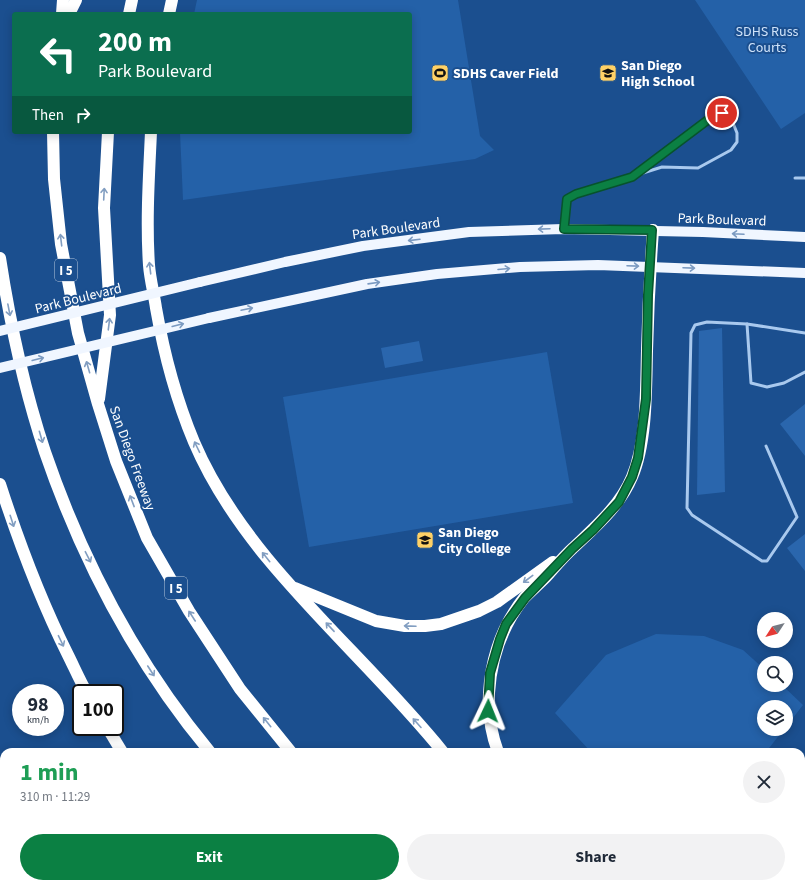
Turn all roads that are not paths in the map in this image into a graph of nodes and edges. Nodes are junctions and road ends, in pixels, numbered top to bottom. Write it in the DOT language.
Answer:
graph roads {
  1 [pos="63,0"];
  2 [pos="76,0"];
  3 [pos="132,0"];
  4 [pos="172,0"];
  5 [pos="62,12"];
  6 [pos="70,12"];
  7 [pos="129,12"];
  8 [pos="169,12"];
  9 [pos="53,134"];
  10 [pos="108,134"];
  11 [pos="151,134"];
  12 [pos="632,177"];
  13 [pos="795,178"];
  14 [pos="805,178"];
  15 [pos="564,229"];
  16 [pos="652,230"];
  17 [pos="805,237"];
  18 [pos="0,258"];
  19 [pos="650,267"];
  20 [pos="805,273"];
  21 [pos="747,324"];
  22 [pos="0,331"];
  23 [pos="805,333"];
  24 [pos="0,368"];
  25 [pos="805,372"];
  26 [pos="98,404"];
  27 [pos="766,446"];
  28 [pos="0,484"];
  29 [pos="572,549"];
  30 [pos="291,586"];
  31 [pos="82,684"];
  32 [pos="112,736"];
  33 [pos="120,748"];
  34 [pos="207,748"];
  35 [pos="288,748"];
  36 [pos="439,748"];
  37 [pos="496,748"];
  1 -- 5 [label="highway"];
  2 -- 6 [label="highway"];
  3 -- 7 [label="highway"];
  4 -- 8 [label="highway"];
  26 -- 9 [label="highway, San Diego Freeway / I 5, one-way"];
  26 -- 10 [label="highway, one-way"];
  30 -- 11 [label="highway, one-way"];
  12 -- 12 [label="lane"];
  12 -- 15 [label="lane"];
  13 -- 14 [label="lane"];
  15 -- 16 [label="main road, Park Boulevard"];
  15 -- 22 [label="main road, Park Boulevard, one-way, bridge"];
  17 -- 16 [label="main road, Park Boulevard, one-way"];
  16 -- 19 [label="highway"];
  18 -- 34 [label="highway, one-way"];
  19 -- 20 [label="main road, one-way"];
  24 -- 19 [label="main road, one-way, bridge"];
  19 -- 29 [label="highway"];
  21 -- 23 [label="lane"];
  21 -- 25 [label="lane"];
  21 -- 27 [label="lane"];
  35 -- 26 [label="highway, San Diego Freeway / I 5, one-way"];
  28 -- 31 [label="highway, one-way"];
  29 -- 30 [label="highway, one-way"];
  29 -- 37 [label="highway"];
  36 -- 30 [label="highway, one-way"];
  32 -- 33 [label="highway"];
}
